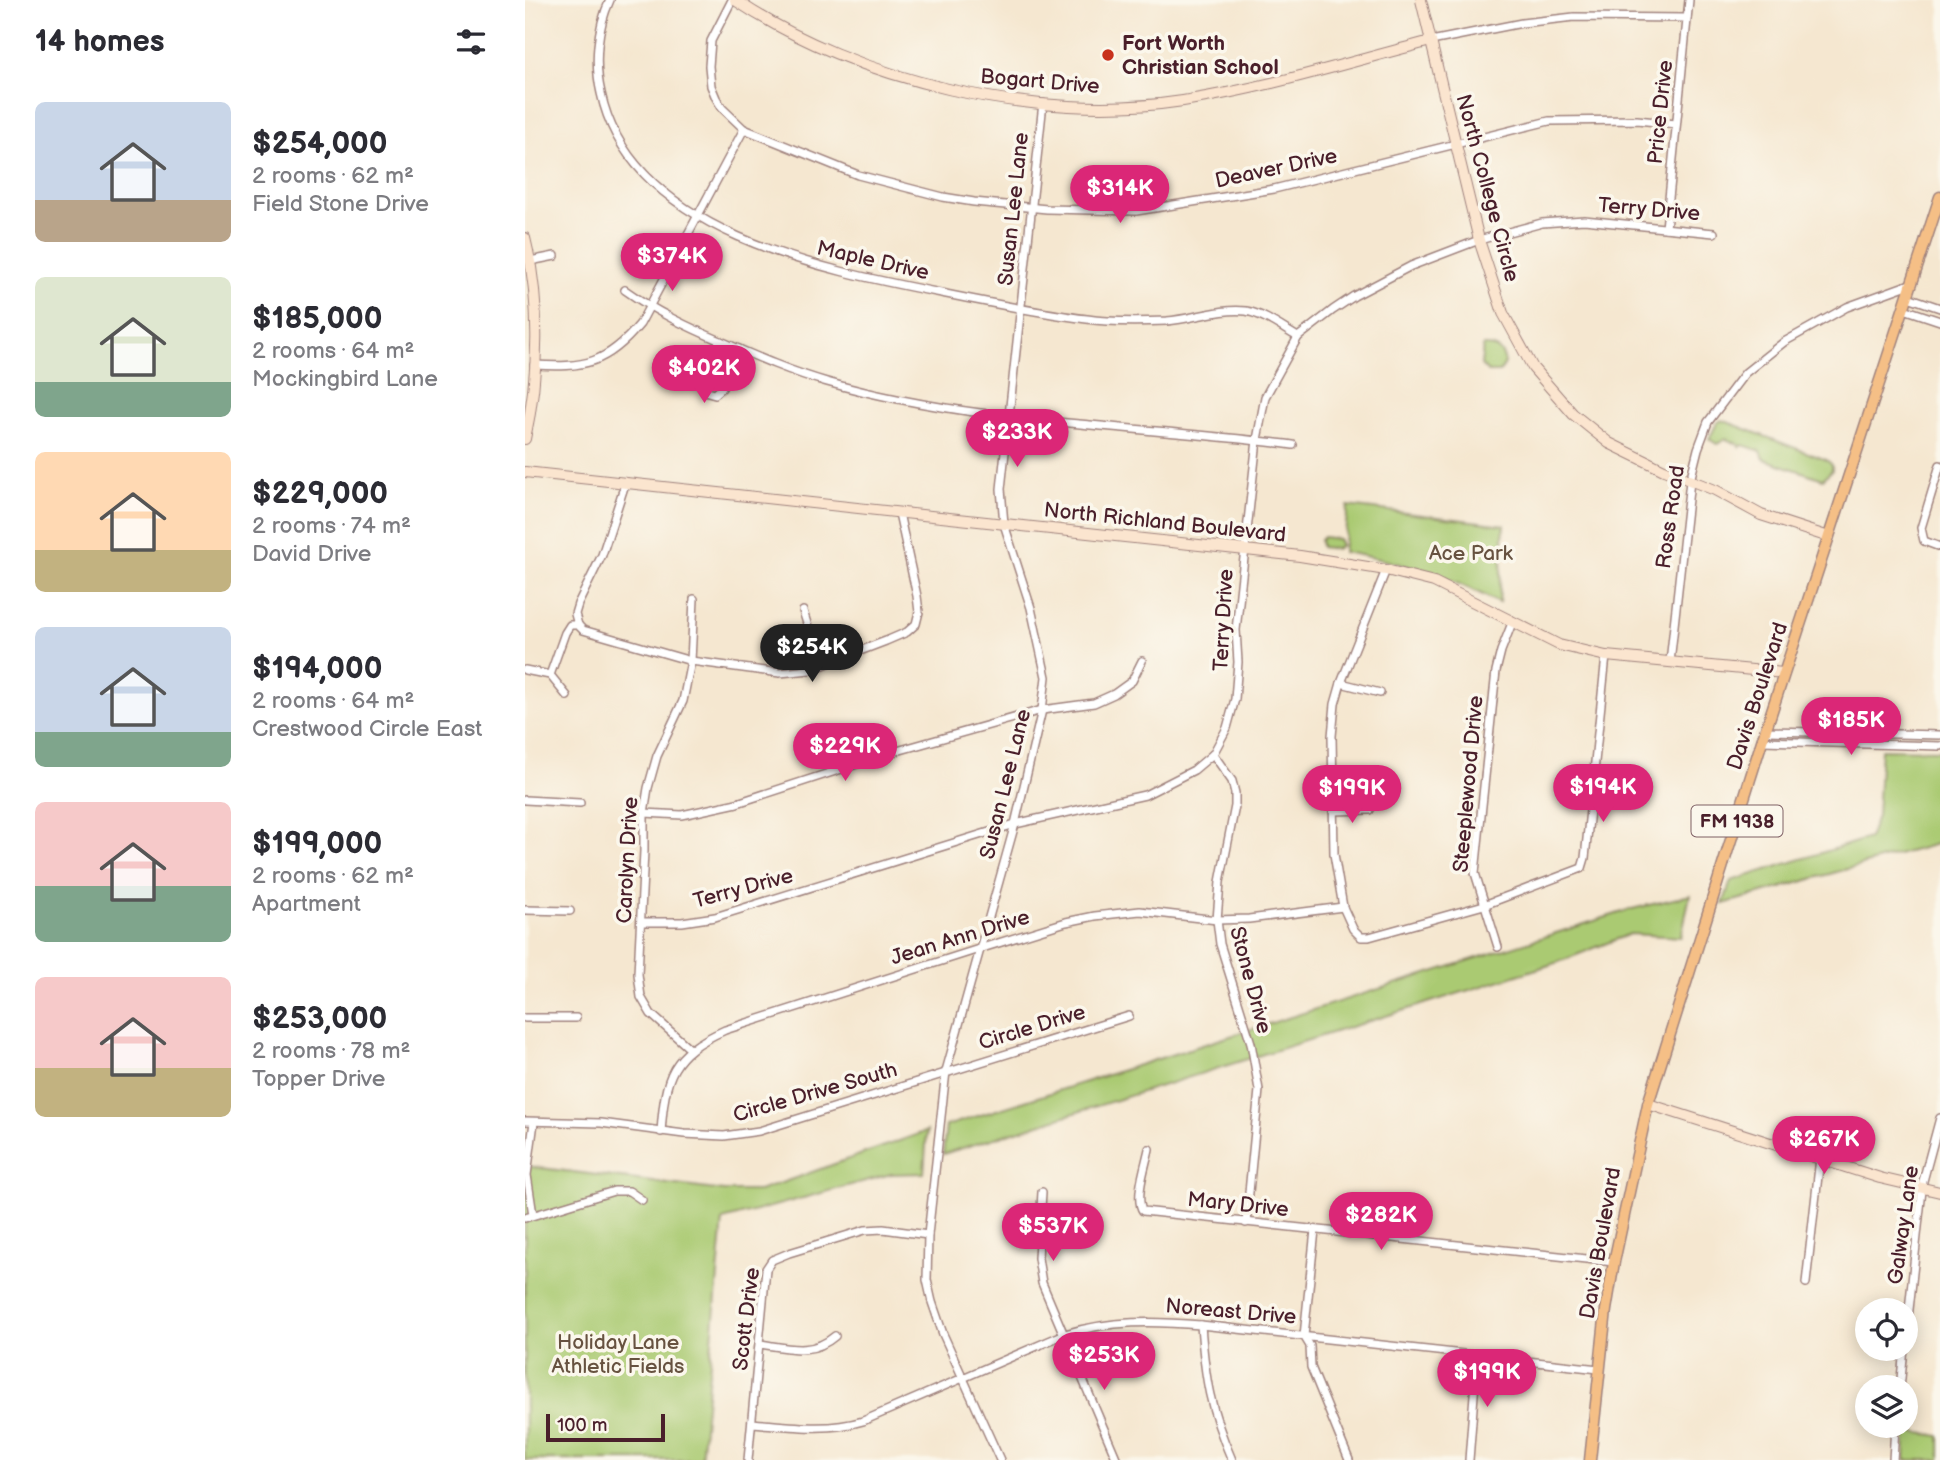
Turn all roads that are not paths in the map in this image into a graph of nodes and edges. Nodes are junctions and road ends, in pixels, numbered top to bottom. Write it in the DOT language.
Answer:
graph roads {
  1 [pos="610,0"];
  2 [pos="734,0"];
  3 [pos="1421,0"];
  4 [pos="1689,0"];
  5 [pos="1687,18"];
  6 [pos="1431,41"];
  7 [pos="1043,103"];
  8 [pos="1676,124"];
  9 [pos="744,128"];
  10 [pos="1455,143"];
  11 [pos="1940,197"];
  12 [pos="1032,207"];
  13 [pos="698,215"];
  14 [pos="1666,228"];
  15 [pos="1714,233"];
  16 [pos="1479,240"];
  17 [pos="526,243"];
  18 [pos="555,256"];
  19 [pos="530,261"];
  20 [pos="1913,283"];
  21 [pos="625,290"];
  22 [pos="1908,297"];
  23 [pos="649,307"];
  24 [pos="1020,308"];
  25 [pos="1940,308"];
  26 [pos="1904,309"];
  27 [pos="1940,321"];
  28 [pos="1298,337"];
  29 [pos="720,341"];
  30 [pos="740,349"];
  31 [pos="531,361"];
  32 [pos="1009,416"];
  33 [pos="525,439"];
  34 [pos="1257,440"];
  35 [pos="1293,444"];
  36 [pos="1940,466"];
  37 [pos="525,472"];
  38 [pos="1690,481"];
  39 [pos="625,484"];
  40 [pos="899,513"];
  41 [pos="1004,524"];
  42 [pos="1829,537"];
  43 [pos="1940,547"];
  44 [pos="1245,551"];
  45 [pos="1386,570"];
  46 [pos="694,599"];
  47 [pos="803,611"];
  48 [pos="1512,623"];
  49 [pos="578,625"];
  50 [pos="1606,656"];
  51 [pos="691,661"];
  52 [pos="1142,661"];
  53 [pos="1670,662"];
  54 [pos="821,664"];
  55 [pos="525,670"];
  56 [pos="1784,673"];
  57 [pos="550,675"];
  58 [pos="1341,683"];
  59 [pos="1380,693"];
  60 [pos="567,696"];
  61 [pos="1042,710"];
  62 [pos="1940,735"];
  63 [pos="1763,736"];
  64 [pos="1940,746"];
  65 [pos="1213,754"];
  66 [pos="525,800"];
  67 [pos="580,803"];
  68 [pos="1370,810"];
  69 [pos="1333,811"];
  70 [pos="644,813"];
  71 [pos="1015,824"];
  72 [pos="1484,905"];
  73 [pos="1343,908"];
  74 [pos="525,910"];
  75 [pos="570,911"];
  76 [pos="1217,920"];
  77 [pos="641,922"];
  78 [pos="1498,947"];
  79 [pos="979,948"];
  80 [pos="1129,1016"];
  81 [pos="525,1018"];
  82 [pos="576,1018"];
  83 [pos="689,1048"];
  84 [pos="946,1071"];
  85 [pos="1648,1104"];
  86 [pos="1940,1118"];
  87 [pos="525,1121"];
  88 [pos="534,1122"];
  89 [pos="661,1132"];
  90 [pos="1149,1149"];
  91 [pos="1821,1158"];
  92 [pos="1923,1190"];
  93 [pos="1042,1192"];
  94 [pos="1940,1192"];
  95 [pos="642,1200"];
  96 [pos="529,1216"];
  97 [pos="1246,1223"];
  98 [pos="1315,1230"];
  99 [pos="928,1235"];
  100 [pos="1614,1262"];
  101 [pos="1806,1283"];
  102 [pos="1911,1298"];
  103 [pos="1201,1325"];
  104 [pos="1065,1334"];
  105 [pos="835,1336"];
  106 [pos="1304,1336"];
  107 [pos="760,1344"];
  108 [pos="1477,1356"];
  109 [pos="1599,1369"];
  110 [pos="962,1379"];
  111 [pos="752,1423"];
  112 [pos="1894,1438"];
  113 [pos="748,1460"];
  114 [pos="1000,1460"];
  115 [pos="1117,1460"];
  116 [pos="1232,1460"];
  117 [pos="1349,1460"];
  118 [pos="1469,1460"];
  119 [pos="1590,1460"];
  120 [pos="1893,1460"];
  1 -- 13 [label="street, Maple Drive"];
  2 -- 7 [label="street, Bogart Drive"];
  2 -- 9 [label="street, Deaver Drive"];
  3 -- 6 [label="street, North College Circle"];
  4 -- 5 [label="street, Price Drive"];
  5 -- 6 [label="street, Bogart Drive"];
  5 -- 8 [label="street, Price Drive"];
  6 -- 7 [label="street, Bogart Drive"];
  6 -- 10 [label="street, North College Circle"];
  7 -- 12 [label="street, Susan Lee Lane"];
  8 -- 10 [label="street, Deaver Drive"];
  8 -- 14 [label="street, Price Drive"];
  9 -- 12 [label="street, Deaver Drive"];
  9 -- 13 [label="street"];
  10 -- 12 [label="street, Deaver Drive"];
  10 -- 16 [label="street, North College Circle"];
  11 -- 20 [label="main road, Davis Boulevard / FM 1938"];
  12 -- 24 [label="street, Susan Lee Lane"];
  13 -- 23 [label="street"];
  13 -- 24 [label="street, Maple Drive"];
  14 -- 15 [label="street, Terry Drive"];
  14 -- 16 [label="street, Terry Drive"];
  16 -- 28 [label="street, Terry Drive"];
  16 -- 38 [label="street, North College Circle"];
  17 -- 19 [label="street"];
  18 -- 19 [label="street"];
  19 -- 31 [label="street"];
  20 -- 22 [label="main road, Davis Boulevard / FM 1938"];
  20 -- 38 [label="street, Ross Road"];
  21 -- 23 [label="street"];
  22 -- 25 [label="street"];
  22 -- 26 [label="main road, Davis Boulevard / FM 1938"];
  23 -- 29 [label="street"];
  23 -- 31 [label="street"];
  24 -- 28 [label="street, Maple Drive"];
  24 -- 32 [label="street, Susan Lee Lane"];
  26 -- 27 [label="street"];
  26 -- 42 [label="main road, Davis Boulevard / FM 1938"];
  28 -- 34 [label="street, Terry Drive"];
  29 -- 30 [label="street"];
  29 -- 30 [label="street"];
  30 -- 32 [label="street"];
  31 -- 33 [label="street"];
  32 -- 34 [label="street"];
  32 -- 41 [label="street, Susan Lee Lane"];
  34 -- 35 [label="street"];
  34 -- 44 [label="street, Terry Drive"];
  36 -- 43 [label="street"];
  37 -- 39 [label="street, North Richland Boulevard"];
  38 -- 42 [label="street, North College Circle"];
  38 -- 53 [label="street, Ross Road"];
  39 -- 40 [label="street, North Richland Boulevard"];
  39 -- 49 [label="street"];
  40 -- 41 [label="street, North Richland Boulevard"];
  40 -- 54 [label="street"];
  41 -- 44 [label="street, North Richland Boulevard"];
  41 -- 61 [label="street, Susan Lee Lane"];
  42 -- 56 [label="main road, Davis Boulevard / FM 1938"];
  44 -- 45 [label="street, North Richland Boulevard"];
  44 -- 65 [label="street, Terry Drive"];
  45 -- 48 [label="street, North Richland Boulevard"];
  45 -- 58 [label="street"];
  46 -- 51 [label="street, Carolyn Drive"];
  47 -- 54 [label="street"];
  48 -- 50 [label="street, North Richland Boulevard"];
  48 -- 72 [label="street, Steeplewood Drive"];
  49 -- 51 [label="street"];
  49 -- 57 [label="street"];
  50 -- 53 [label="street, North Richland Boulevard"];
  50 -- 72 [label="street"];
  51 -- 54 [label="street"];
  51 -- 70 [label="street, Carolyn Drive"];
  52 -- 61 [label="street"];
  53 -- 56 [label="street, North Richland Boulevard"];
  55 -- 57 [label="street"];
  56 -- 63 [label="main road, Davis Boulevard / FM 1938"];
  57 -- 60 [label="street"];
  58 -- 59 [label="street"];
  58 -- 69 [label="street"];
  61 -- 70 [label="street"];
  61 -- 71 [label="street, Susan Lee Lane"];
  62 -- 63 [label="street"];
  63 -- 64 [label="street"];
  63 -- 85 [label="main road, Davis Boulevard / FM 1938"];
  65 -- 71 [label="street, Terry Drive"];
  65 -- 76 [label="street, Stone Drive"];
  66 -- 67 [label="street"];
  68 -- 69 [label="street"];
  69 -- 73 [label="street"];
  70 -- 77 [label="street, Carolyn Drive"];
  71 -- 77 [label="street, Terry Drive"];
  71 -- 79 [label="street, Susan Lee Lane"];
  72 -- 73 [label="street"];
  72 -- 78 [label="street, Steeplewood Drive"];
  73 -- 76 [label="street, Jean Ann Drive"];
  74 -- 75 [label="street"];
  76 -- 79 [label="street, Jean Ann Drive"];
  76 -- 97 [label="street, Stone Drive"];
  77 -- 83 [label="street, Carolyn Drive"];
  79 -- 83 [label="street, Jean Ann Drive"];
  79 -- 84 [label="street, Susan Lee Lane"];
  80 -- 84 [label="street, Circle Drive"];
  81 -- 82 [label="street"];
  83 -- 89 [label="street"];
  84 -- 89 [label="street, Circle Drive South"];
  84 -- 99 [label="street, Susan Lee Lane"];
  85 -- 91 [label="street"];
  85 -- 100 [label="main road, Davis Boulevard / FM 1938"];
  86 -- 92 [label="street, Galway Lane"];
  87 -- 88 [label="street, Circle Drive South"];
  88 -- 89 [label="street, Circle Drive South"];
  88 -- 96 [label="street"];
  90 -- 97 [label="street, Mary Drive"];
  91 -- 92 [label="street"];
  91 -- 101 [label="street"];
  92 -- 94 [label="street"];
  92 -- 102 [label="street, Galway Lane"];
  93 -- 104 [label="street"];
  95 -- 96 [label="street"];
  97 -- 98 [label="street, Mary Drive"];
  98 -- 100 [label="street, Mary Drive"];
  98 -- 106 [label="street"];
  99 -- 107 [label="street, Scott Drive"];
  99 -- 110 [label="street, Susan Lee Lane"];
  100 -- 109 [label="main road, Davis Boulevard / FM 1938"];
  103 -- 104 [label="street, Noreast Drive"];
  103 -- 106 [label="street, Noreast Drive"];
  103 -- 116 [label="street"];
  104 -- 110 [label="street, Noreast Drive"];
  104 -- 115 [label="street"];
  105 -- 107 [label="street"];
  106 -- 108 [label="street, Noreast Drive"];
  106 -- 117 [label="street"];
  107 -- 111 [label="street, Scott Drive"];
  108 -- 109 [label="street, Noreast Drive"];
  108 -- 118 [label="street"];
  109 -- 119 [label="main road, Davis Boulevard / FM 1938"];
  110 -- 111 [label="street, Noreast Drive"];
  110 -- 114 [label="street, Susan Lee Lane"];
  111 -- 113 [label="street, Scott Drive"];
  112 -- 120 [label="street"];
}
